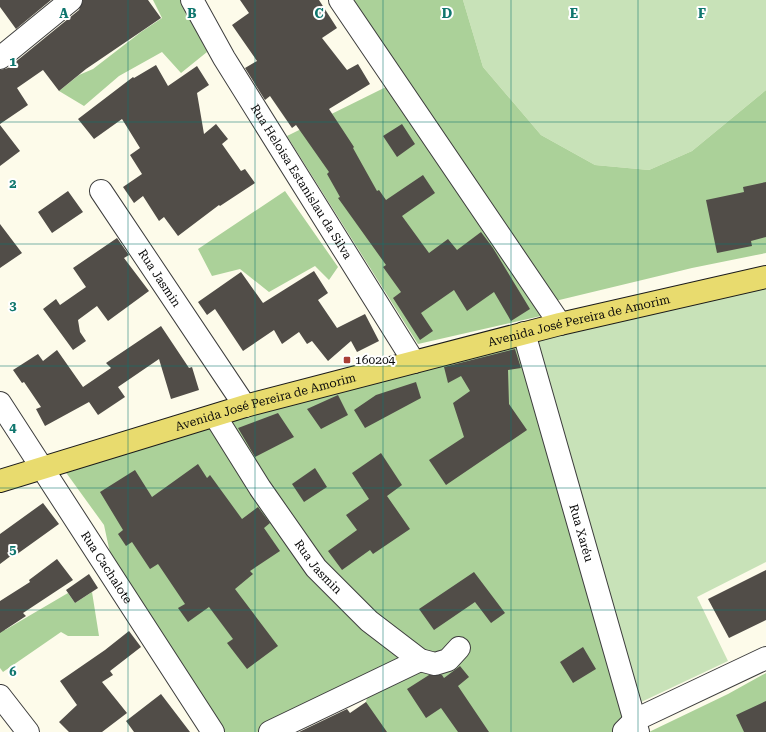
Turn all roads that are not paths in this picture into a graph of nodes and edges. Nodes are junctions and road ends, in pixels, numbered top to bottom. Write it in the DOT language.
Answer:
graph roads {
  1 [pos="71,0"];
  2 [pos="192,0"];
  3 [pos="340,0"];
  4 [pos="0,58"];
  5 [pos="101,191"];
  6 [pos="766,277"];
  7 [pos="560,324"];
  8 [pos="524,333"];
  9 [pos="414,362"];
  10 [pos="0,403"];
  11 [pos="245,406"];
  12 [pos="215,416"];
  13 [pos="43,469"];
  14 [pos="0,481"];
  15 [pos="459,648"];
  16 [pos="766,658"];
  17 [pos="420,660"];
  18 [pos="0,696"];
  19 [pos="632,728"];
  20 [pos="28,732"];
  21 [pos="213,732"];
  22 [pos="270,732"];
  1 -- 4 [label="street"];
  2 -- 9 [label="street, Rua Heloisa Estanislau da Silva"];
  3 -- 7 [label="street"];
  5 -- 11 [label="street, Rua Jasmin"];
  6 -- 7 [label="main road, Avenida José Pereira de Amorim"];
  7 -- 8 [label="main road, Avenida José Pereira de Amorim"];
  8 -- 9 [label="main road, Avenida José Pereira de Amorim"];
  8 -- 19 [label="street, Rua Xaréu"];
  9 -- 11 [label="main road, Avenida José Pereira de Amorim"];
  10 -- 13 [label="street, Rua Cachalote"];
  11 -- 12 [label="main road, Avenida José Pereira de Amorim"];
  12 -- 13 [label="main road, Avenida José Pereira de Amorim"];
  12 -- 17 [label="street, Rua Jasmin"];
  13 -- 14 [label="main road, Avenida José Pereira de Amorim"];
  13 -- 21 [label="street, Rua Cachalote"];
  15 -- 17 [label="street, Rua Jasmin"];
  16 -- 19 [label="street"];
  17 -- 22 [label="street"];
  18 -- 20 [label="street"];
}
